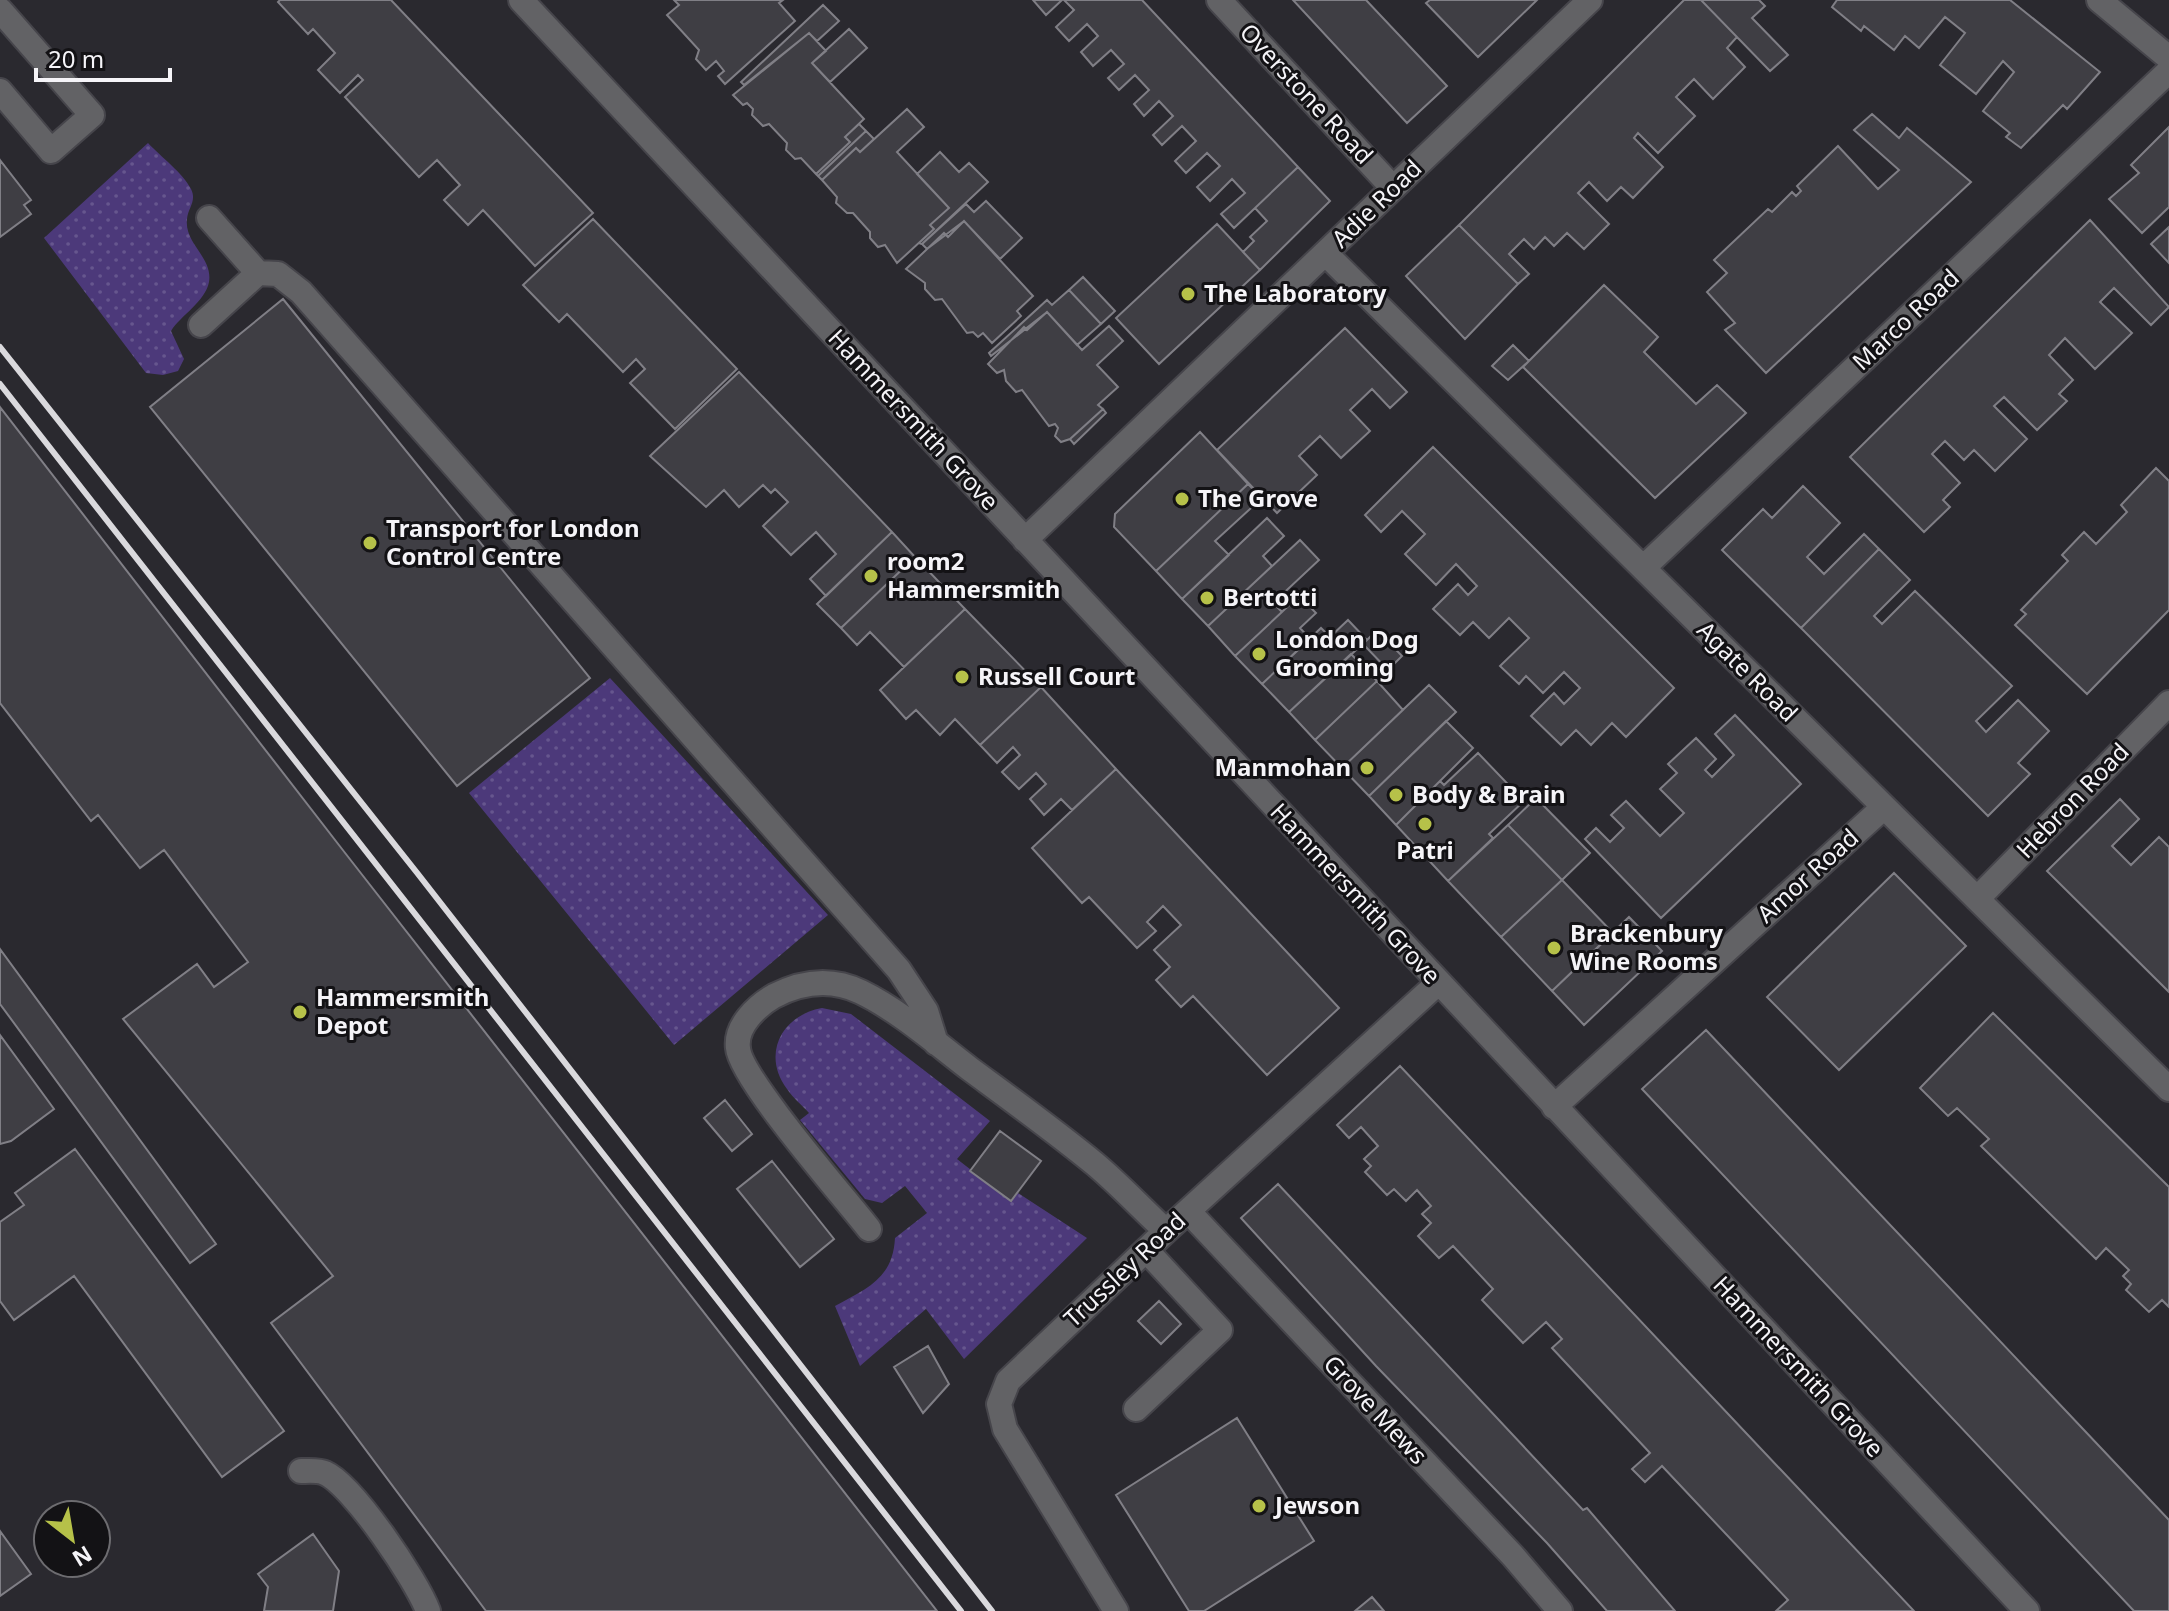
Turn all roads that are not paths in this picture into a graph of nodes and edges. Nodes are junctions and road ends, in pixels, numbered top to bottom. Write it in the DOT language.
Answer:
graph roads {
  1 [pos="521,0"];
  2 [pos="1219,0"];
  3 [pos="1590,0"];
  4 [pos="2099,0"];
  5 [pos="0,10"];
  6 [pos="2169,58"];
  7 [pos="2169,71"];
  8 [pos="0,91"];
  9 [pos="1393,188"];
  10 [pos="209,218"];
  11 [pos="1326,254"];
  12 [pos="258,273"];
  13 [pos="201,325"];
  14 [pos="1025,540"];
  15 [pos="1643,568"];
  16 [pos="2169,703"];
  17 [pos="1884,807"];
  18 [pos="1977,899"];
  19 [pos="1438,983"];
  20 [pos="936,1043"];
  21 [pos="2169,1089"];
  22 [pos="1554,1107"];
  23 [pos="1188,1211"];
  24 [pos="869,1229"];
  25 [pos="1166,1231"];
  26 [pos="1146,1250"];
  27 [pos="1136,1409"];
  28 [pos="301,1471"];
  29 [pos="428,1611"];
  30 [pos="1116,1611"];
  31 [pos="1560,1611"];
  32 [pos="2027,1611"];
  1 -- 14 [label="street, Hammersmith Grove"];
  2 -- 9 [label="street, Overstone Road"];
  3 -- 9 [label="street, Adie Road"];
  4 -- 6 [label="street"];
  5 -- 8 [label="street"];
  7 -- 15 [label="street, Marco Road"];
  9 -- 11 [label="street, Adie Road"];
  10 -- 12 [label="street"];
  11 -- 14 [label="street, Adie Road"];
  11 -- 15 [label="street, Agate Road"];
  12 -- 13 [label="street"];
  12 -- 20 [label="street"];
  14 -- 19 [label="street, Hammersmith Grove"];
  15 -- 17 [label="street, Agate Road"];
  16 -- 18 [label="street, Hebron Road"];
  17 -- 18 [label="street, Agate Road"];
  17 -- 22 [label="street, Amor Road"];
  18 -- 21 [label="street, Agate Road"];
  19 -- 22 [label="street, Hammersmith Grove"];
  19 -- 23 [label="street, Trussley Road"];
  20 -- 24 [label="street"];
  20 -- 25 [label="street"];
  22 -- 32 [label="street, Hammersmith Grove"];
  23 -- 25 [label="street, Trussley Road"];
  23 -- 31 [label="street, Grove Mews"];
  25 -- 26 [label="street, Trussley Road"];
  26 -- 27 [label="street"];
  26 -- 30 [label="street, Trussley Road"];
  28 -- 29 [label="street"];
}
